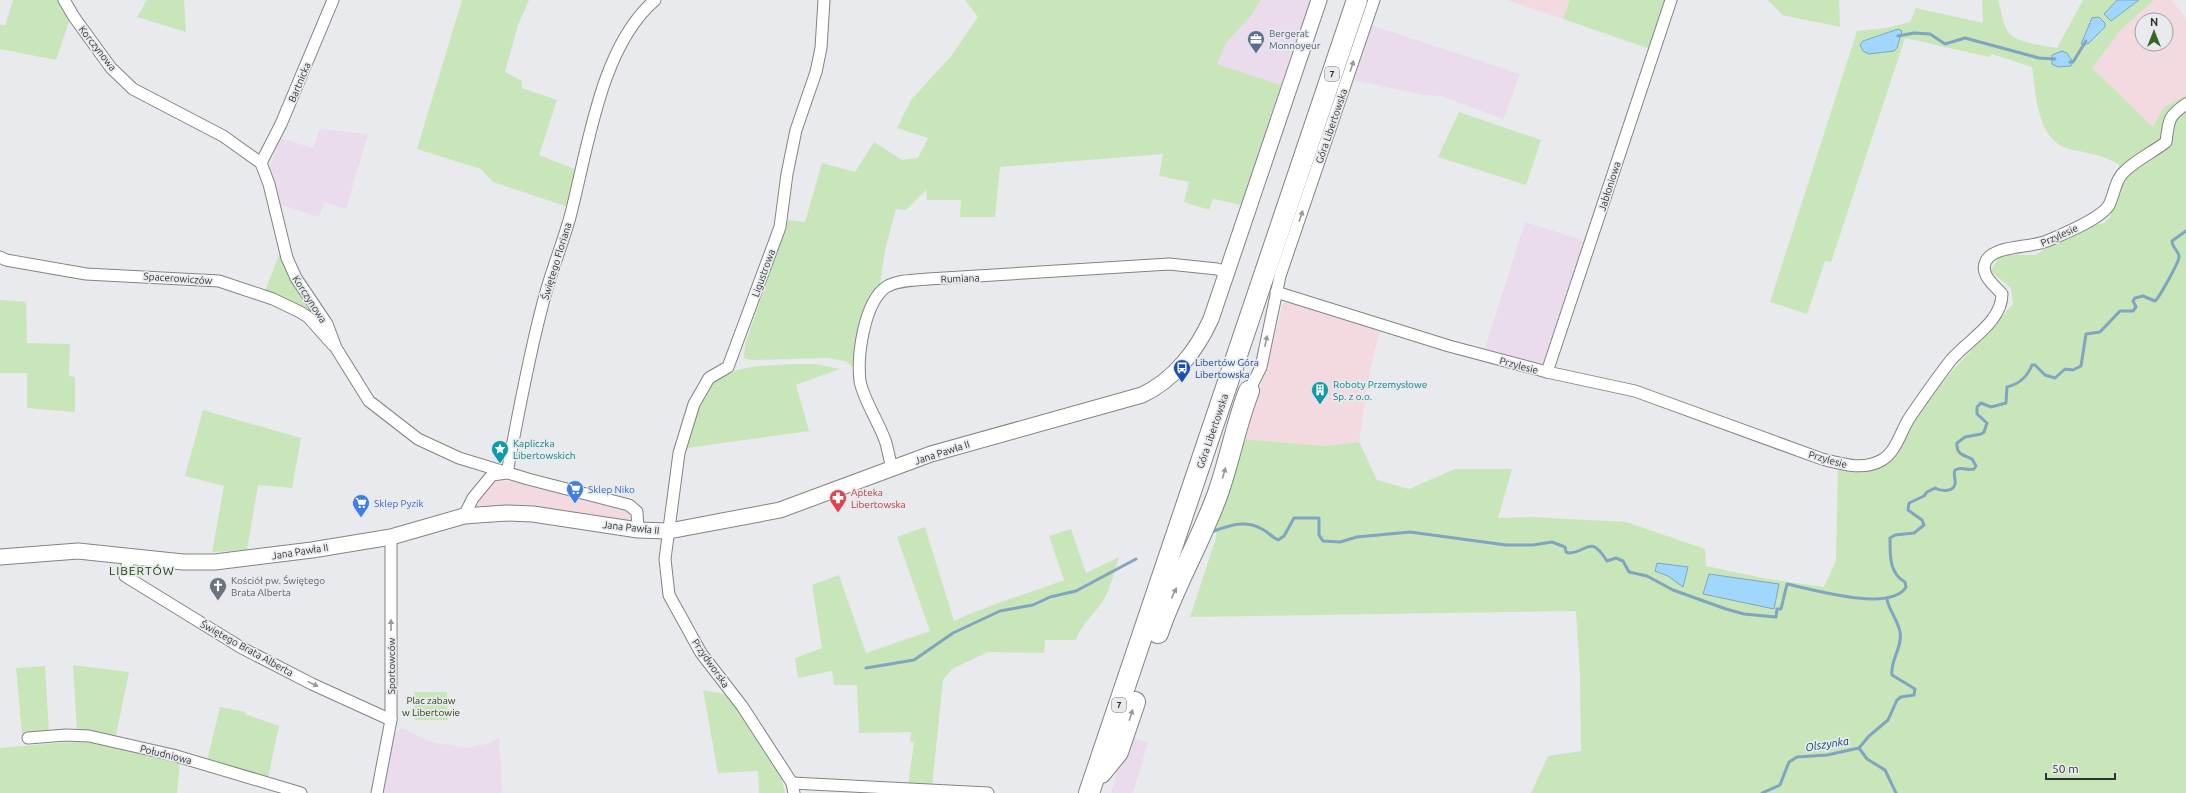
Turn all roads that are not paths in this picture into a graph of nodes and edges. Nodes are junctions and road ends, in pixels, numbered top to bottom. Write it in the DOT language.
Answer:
graph roads {
  1 [pos="64,0"];
  2 [pos="333,0"];
  3 [pos="655,0"];
  4 [pos="824,0"];
  5 [pos="1319,0"];
  6 [pos="1357,0"];
  7 [pos="1374,0"];
  8 [pos="1671,0"];
  9 [pos="2186,104"];
  10 [pos="261,163"];
  11 [pos="0,258"];
  12 [pos="1228,272"];
  13 [pos="1276,292"];
  14 [pos="336,348"];
  15 [pos="1547,372"];
  16 [pos="1249,390"];
  17 [pos="892,469"];
  18 [pos="507,472"];
  19 [pos="464,516"];
  20 [pos="638,530"];
  21 [pos="670,531"];
  22 [pos="391,537"];
  23 [pos="129,556"];
  24 [pos="0,557"];
  25 [pos="391,720"];
  26 [pos="28,738"];
  27 [pos="793,788"];
  28 [pos="1091,788"];
  29 [pos="301,793"];
  30 [pos="377,793"];
  31 [pos="988,793"];
  1 -- 10 [label="street, Korczynowa"];
  2 -- 10 [label="street, Bartnicka"];
  3 -- 18 [label="street, Świętego Floriana"];
  4 -- 21 [label="street, Ligustrowa"];
  5 -- 12 [label="street"];
  6 -- 28 [label="highway, Góra Libertowska / 7"];
  13 -- 7 [label="street, Góra Libertowska, one-way"];
  8 -- 15 [label="street, Jabłoniowa"];
  9 -- 15 [label="street, Przylesie"];
  10 -- 14 [label="street, Korczynowa"];
  11 -- 14 [label="street, Spacerowiczów"];
  12 -- 17 [label="street, Jana Pawła II"];
  12 -- 17 [label="street, Rumiana"];
  13 -- 15 [label="street, Przylesie"];
  16 -- 13 [label="street, Góra Libertowska, one-way"];
  14 -- 18 [label="street, Korczynowa"];
  28 -- 16 [label="highway, 7, one-way"];
  17 -- 21 [label="street, Jana Pawła II"];
  18 -- 19 [label="street"];
  18 -- 20 [label="street, Korczynowa"];
  19 -- 20 [label="street, Jana Pawła II"];
  19 -- 22 [label="street, Jana Pawła II"];
  20 -- 21 [label="street, Jana Pawła II"];
  21 -- 27 [label="street, Przydworska"];
  22 -- 23 [label="street, Jana Pawła II"];
  25 -- 22 [label="street, Sportowców, one-way"];
  23 -- 24 [label="street, Jana Pawła II"];
  23 -- 25 [label="street, Świętego Brata Alberta, one-way"];
  25 -- 30 [label="street, Sportowców"];
  26 -- 29 [label="street, Południowa"];
  27 -- 31 [label="street, Przydworska"];
}
